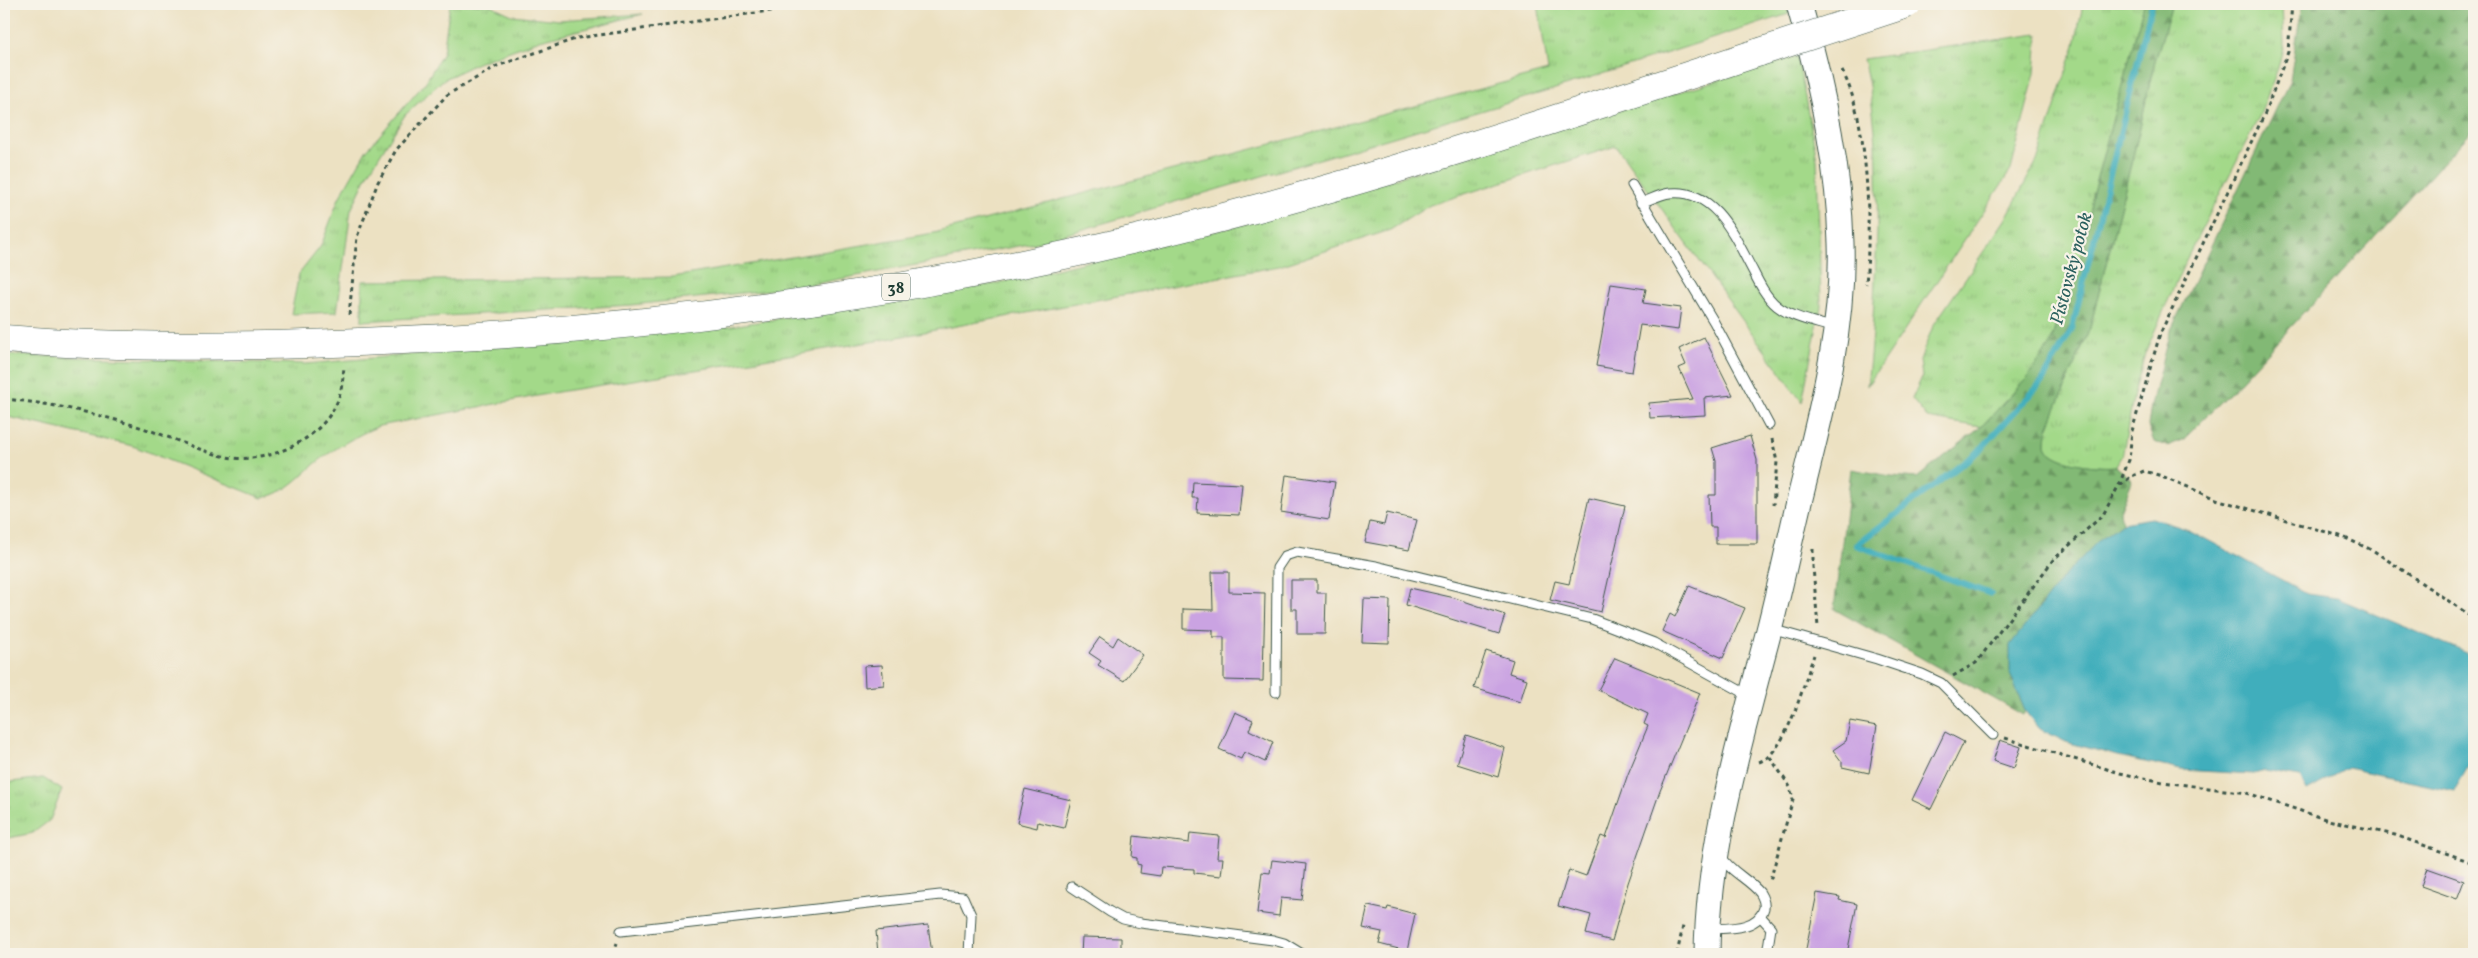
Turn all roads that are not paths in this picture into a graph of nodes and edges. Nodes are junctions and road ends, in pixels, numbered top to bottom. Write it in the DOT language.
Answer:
graph roads {
  1 [pos="1799,4"];
  2 [pos="1907,4"];
  3 [pos="1632,185"];
  4 [pos="1641,203"];
  5 [pos="1837,329"];
  6 [pos="4,340"];
  7 [pos="1769,425"];
  8 [pos="1770,629"];
  9 [pos="1276,692"];
  10 [pos="1752,697"];
  11 [pos="1993,735"];
  12 [pos="1717,850"];
  13 [pos="1072,887"];
  14 [pos="1762,917"];
  15 [pos="1707,929"];
  16 [pos="621,931"];
  17 [pos="969,954"];
  18 [pos="1302,954"];
  19 [pos="1707,954"];
  20 [pos="1766,954"];
  1 -- 5 [label="street"];
  2 -- 6 [label="main road, 38, bridge"];
  3 -- 4 [label="lane"];
  4 -- 5 [label="lane"];
  4 -- 7 [label="lane"];
  5 -- 8 [label="street"];
  8 -- 10 [label="street"];
  8 -- 11 [label="lane"];
  9 -- 10 [label="lane"];
  10 -- 12 [label="street"];
  12 -- 14 [label="lane"];
  12 -- 15 [label="street"];
  13 -- 18 [label="lane"];
  14 -- 15 [label="lane"];
  14 -- 20 [label="lane"];
  15 -- 19 [label="street"];
  16 -- 17 [label="lane"];
}
